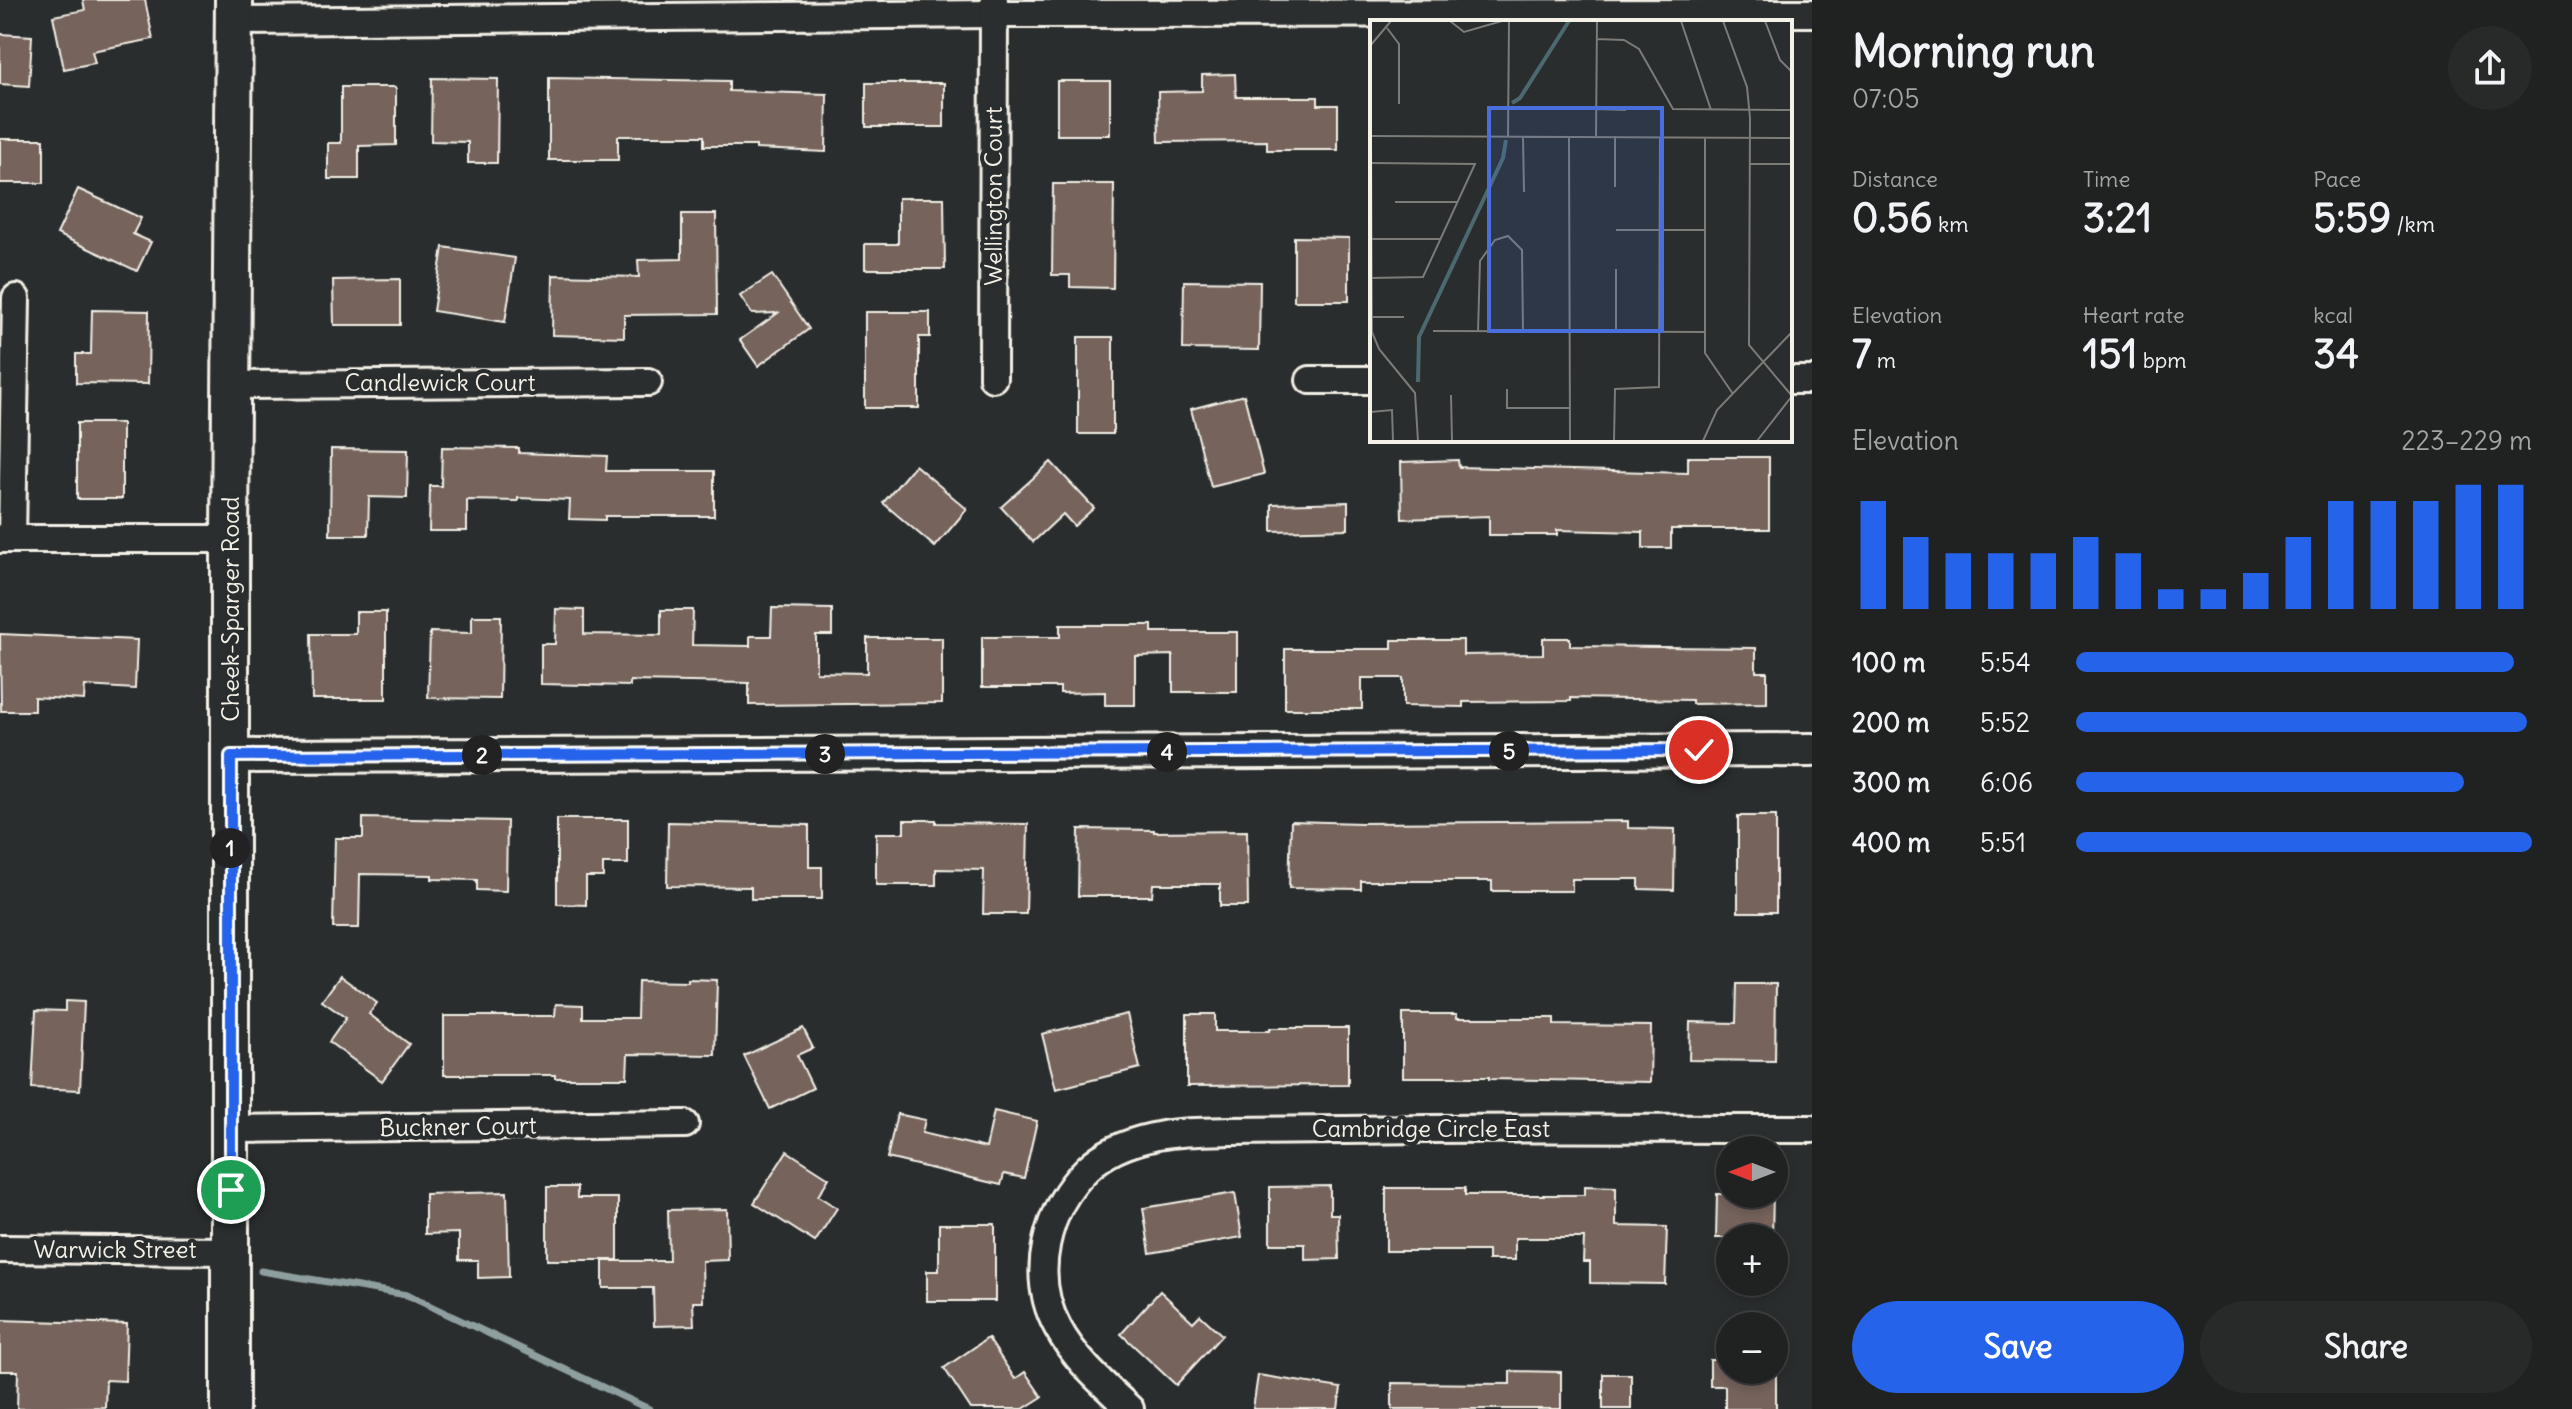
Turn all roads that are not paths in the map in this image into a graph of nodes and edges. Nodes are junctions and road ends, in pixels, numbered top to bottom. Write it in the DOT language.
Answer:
graph roads {
  1 [pos="994,7"];
  2 [pos="234,11"];
  3 [pos="1812,13"];
  4 [pos="16,298"];
  5 [pos="993,378"];
  6 [pos="1310,380"];
  7 [pos="1370,380"];
  8 [pos="648,382"];
  9 [pos="232,385"];
  10 [pos="6,539"];
  11 [pos="230,539"];
  12 [pos="1812,750"];
  13 [pos="231,756"];
  14 [pos="685,1124"];
  15 [pos="231,1129"];
  16 [pos="1812,1129"];
  17 [pos="0,1249"];
  18 [pos="230,1251"];
  19 [pos="230,1409"];
  20 [pos="1130,1409"];
  1 -- 2 [label="street"];
  1 -- 3 [label="street"];
  1 -- 5 [label="street, Wellington Court"];
  2 -- 9 [label="main road, Cheek-Sparger Road"];
  4 -- 10 [label="street"];
  6 -- 7 [label="street"];
  8 -- 9 [label="street, Candlewick Court"];
  9 -- 11 [label="main road, Cheek-Sparger Road"];
  10 -- 11 [label="street"];
  11 -- 13 [label="main road, Cheek-Sparger Road"];
  12 -- 13 [label="street"];
  13 -- 15 [label="main road, Cheek-Sparger Road"];
  14 -- 15 [label="street, Buckner Court"];
  15 -- 18 [label="main road, Cheek-Sparger Road"];
  16 -- 20 [label="street, Cambridge Circle East"];
  17 -- 18 [label="street, Warwick Street"];
  18 -- 19 [label="main road, Cheek-Sparger Road"];
}
